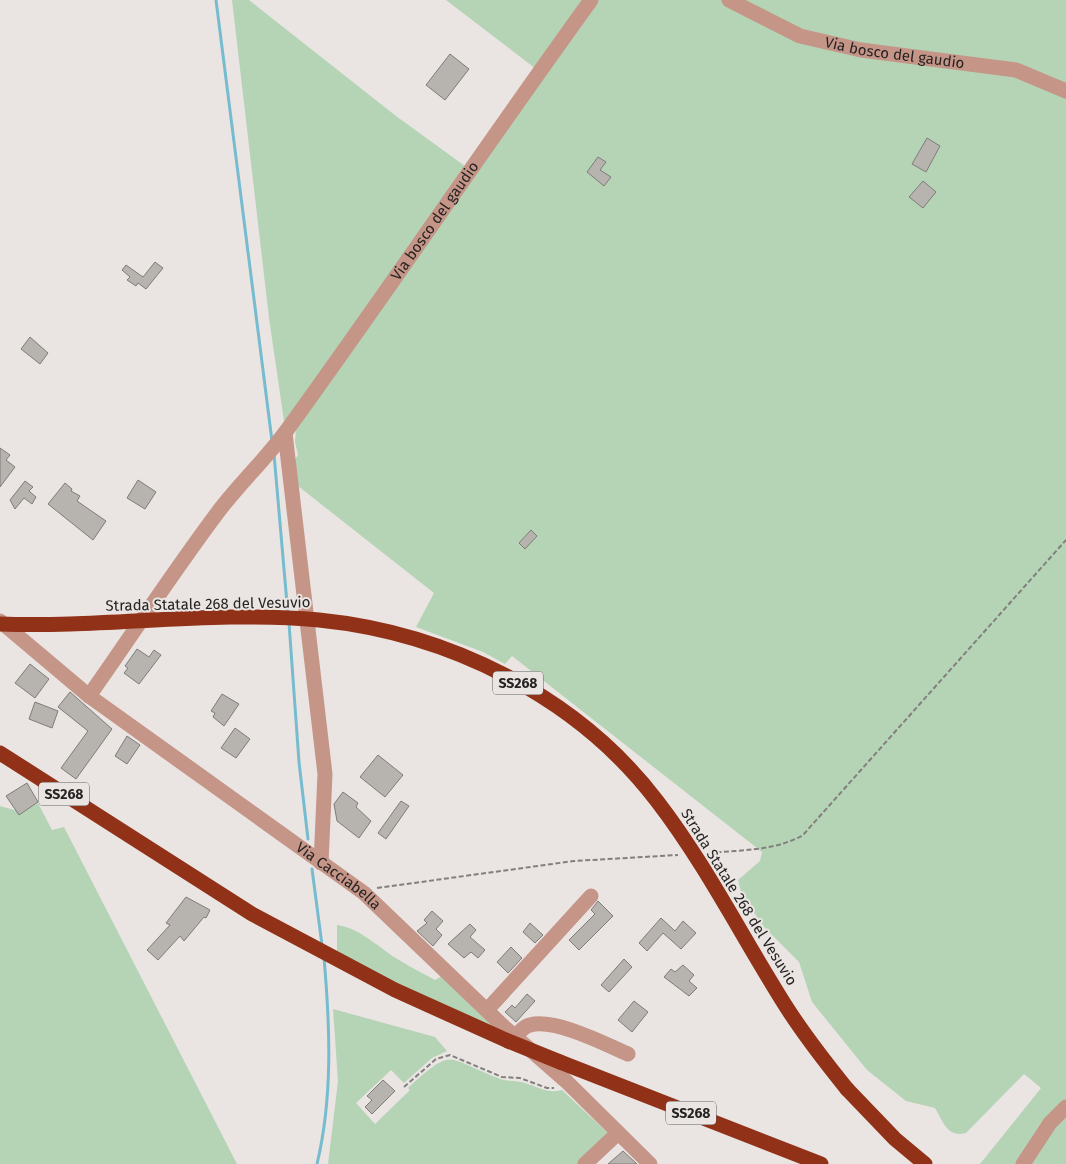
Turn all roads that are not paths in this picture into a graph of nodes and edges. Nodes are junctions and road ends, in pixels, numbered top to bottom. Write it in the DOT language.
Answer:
graph roads {
  1 [pos="591,0"];
  2 [pos="729,0"];
  3 [pos="1066,91"];
  4 [pos="276,442"];
  5 [pos="0,623"];
  6 [pos="89,696"];
  7 [pos="0,753"];
  8 [pos="321,863"];
  9 [pos="592,896"];
  10 [pos="487,1010"];
  11 [pos="511,1039"];
  12 [pos="628,1054"];
  13 [pos="1066,1106"];
  14 [pos="618,1133"];
  15 [pos="586,1164"];
  16 [pos="650,1164"];
  17 [pos="821,1164"];
  18 [pos="925,1164"];
  19 [pos="1023,1164"];
  1 -- 4 [label="street, Via bosco del gaudio"];
  2 -- 3 [label="street, Via bosco del gaudio"];
  4 -- 6 [label="street, Via bosco del gaudio"];
  4 -- 8 [label="street"];
  5 -- 6 [label="street, Via Cacciabella"];
  5 -- 18 [label="highway, Strada Statale 268 del Vesuvio / SS268, bridge"];
  6 -- 8 [label="street, Via Cacciabella"];
  7 -- 11 [label="highway, SS268"];
  8 -- 10 [label="street, Via Cacciabella"];
  9 -- 10 [label="street"];
  10 -- 11 [label="street, Via Cacciabella"];
  11 -- 12 [label="street"];
  11 -- 14 [label="street, Via Cacciabella"];
  11 -- 17 [label="highway, SS268, bridge"];
  13 -- 19 [label="street"];
  14 -- 15 [label="street"];
  14 -- 16 [label="street, Via Cacciabella"];
}
